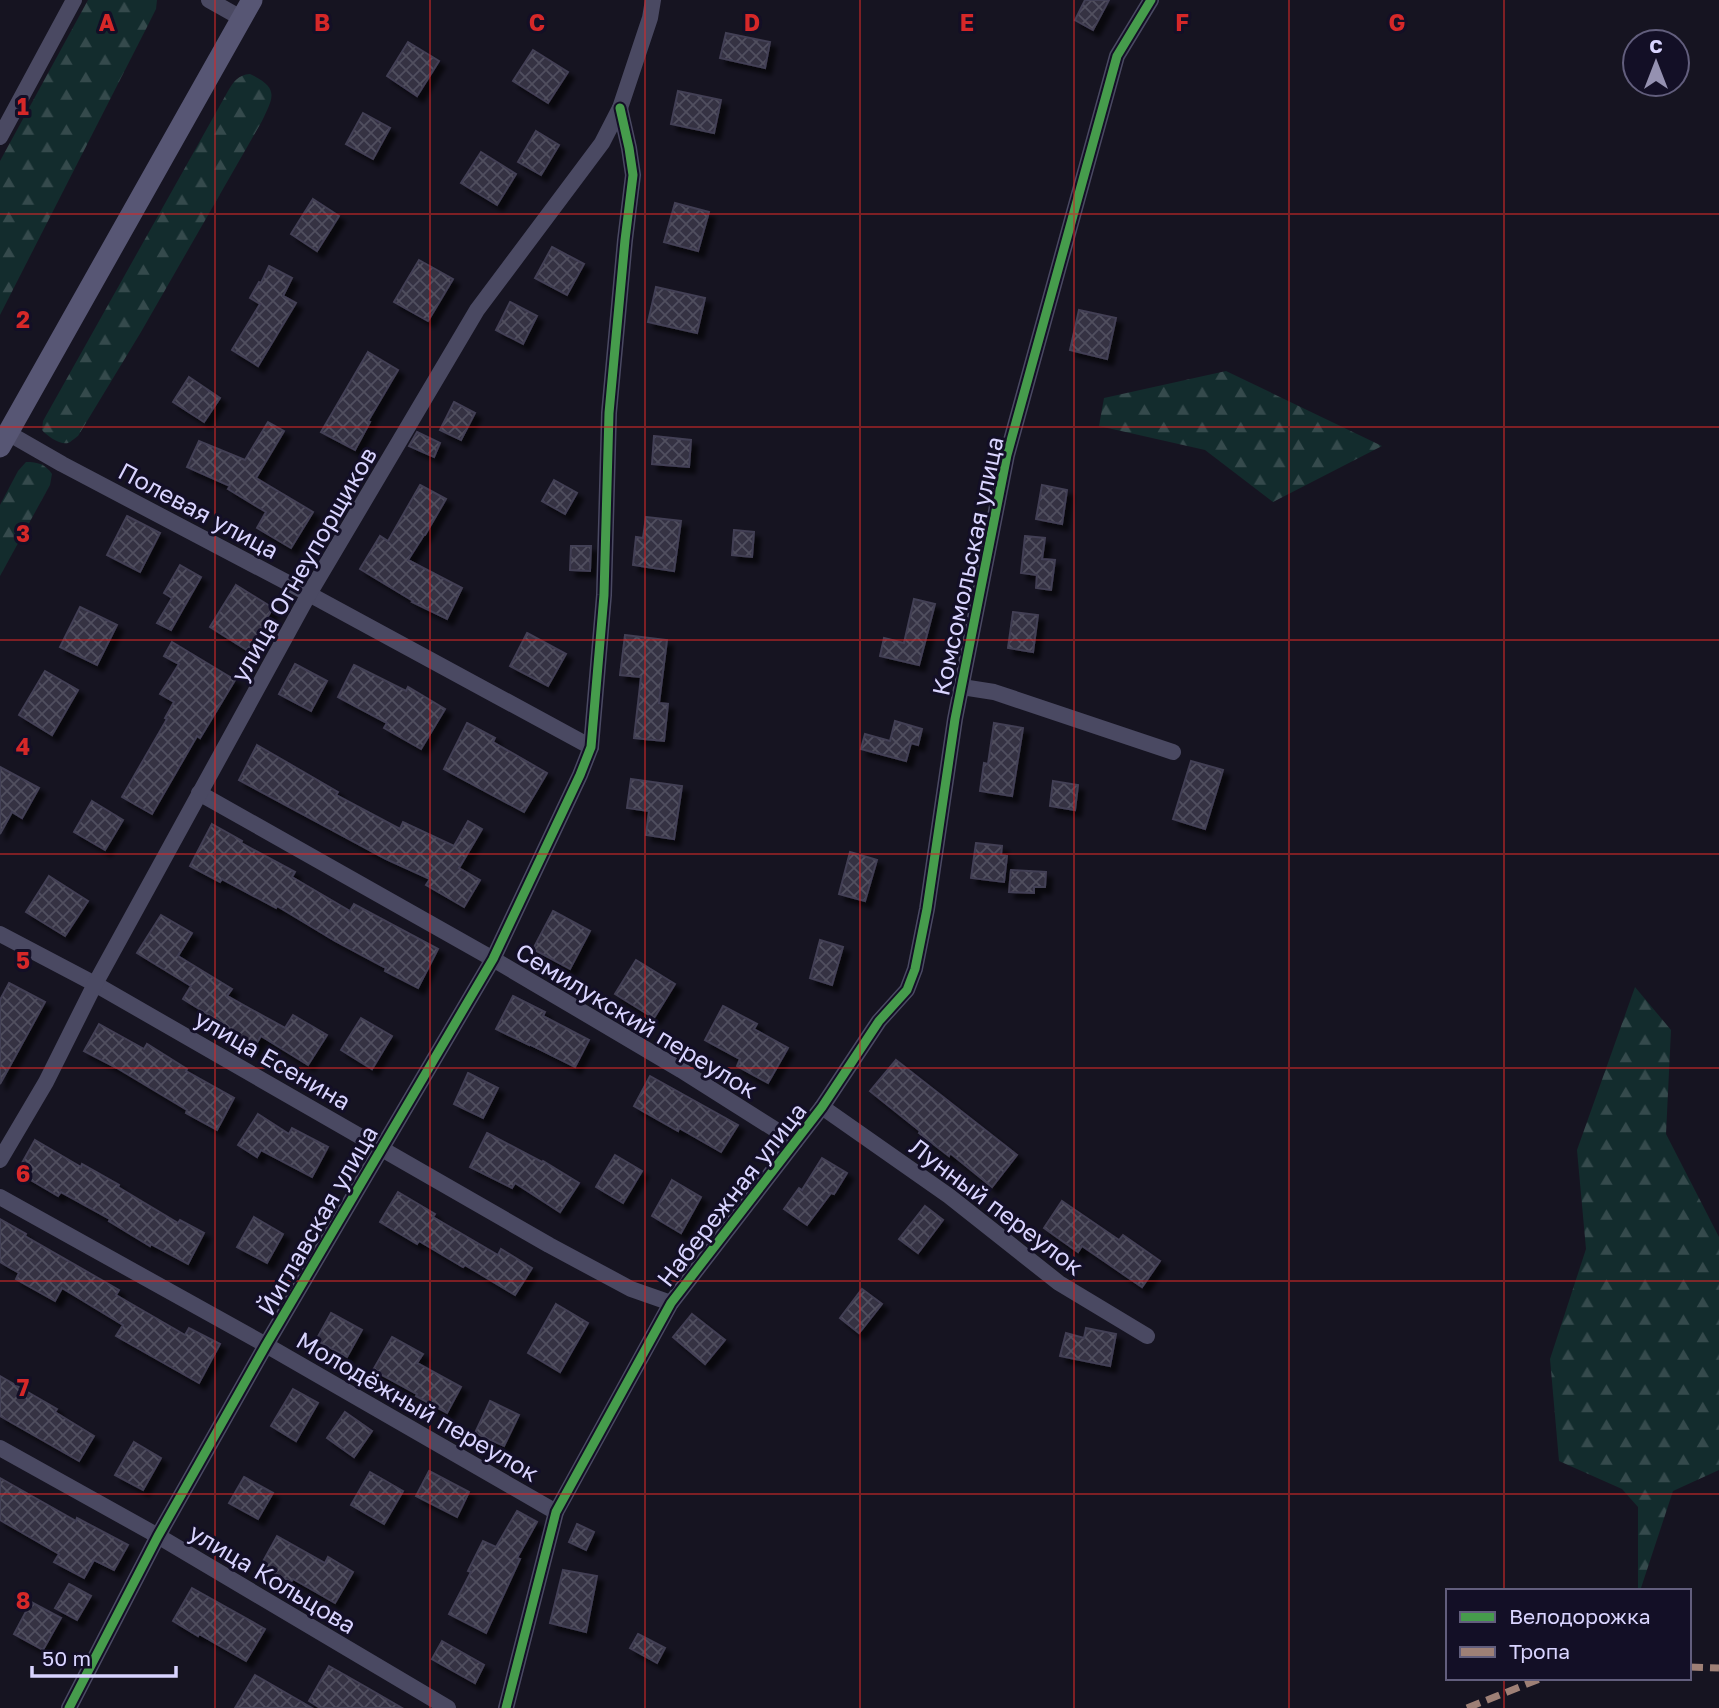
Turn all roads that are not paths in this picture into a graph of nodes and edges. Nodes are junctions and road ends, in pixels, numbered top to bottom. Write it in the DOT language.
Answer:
graph roads {
  1 [pos="75,0"];
  2 [pos="209,0"];
  3 [pos="653,0"];
  4 [pos="1152,0"];
  5 [pos="247,9"];
  6 [pos="620,108"];
  7 [pos="0,137"];
  8 [pos="4,440"];
  9 [pos="309,594"];
  10 [pos="962,687"];
  11 [pos="591,747"];
  12 [pos="1173,752"];
  13 [pos="199,793"];
  14 [pos="0,934"];
  15 [pos="493,960"];
  16 [pos="95,984"];
  17 [pos="879,1021"];
  18 [pos="822,1107"];
  19 [pos="795,1142"];
  20 [pos="382,1147"];
  21 [pos="0,1160"];
  22 [pos="0,1197"];
  23 [pos="671,1303"];
  24 [pos="1147,1336"];
  25 [pos="266,1345"];
  26 [pos="0,1448"];
  27 [pos="556,1512"];
  28 [pos="158,1536"];
  29 [pos="69,1708"];
  30 [pos="448,1708"];
  31 [pos="506,1708"];
  1 -- 7 [label="street"];
  2 -- 5 [label="street"];
  3 -- 6 [label="street, улица Огнеупорщиков"];
  4 -- 10 [label="street, Комсомольская улица"];
  5 -- 8 [label="main road"];
  6 -- 9 [label="street, улица Огнеупорщиков"];
  6 -- 11 [label="street, Йиглавская улица"];
  8 -- 9 [label="street, Полевая улица"];
  9 -- 11 [label="street, Полевая улица"];
  9 -- 13 [label="street, улица Огнеупорщиков"];
  10 -- 12 [label="street"];
  10 -- 17 [label="street, Комсомольская улица"];
  11 -- 15 [label="street, Йиглавская улица"];
  13 -- 15 [label="street, Семилукский переулок"];
  13 -- 16 [label="street, улица Огнеупорщиков"];
  14 -- 16 [label="street, улица Есенина"];
  15 -- 19 [label="street, Семилукский переулок"];
  15 -- 20 [label="street, Йиглавская улица"];
  16 -- 20 [label="street, улица Есенина"];
  16 -- 21 [label="street, улица Огнеупорщиков"];
  17 -- 18 [label="street, Набережная улица"];
  18 -- 19 [label="street, Набережная улица"];
  18 -- 24 [label="street, Лунный переулок"];
  19 -- 23 [label="street, Набережная улица"];
  20 -- 23 [label="street, улица Есенина"];
  20 -- 25 [label="street, Йиглавская улица"];
  22 -- 25 [label="street, Молодёжный переулок"];
  23 -- 27 [label="street, Набережная улица"];
  25 -- 27 [label="street, Молодёжный переулок"];
  25 -- 28 [label="street, Йиглавская улица"];
  26 -- 28 [label="street, улица Кольцова"];
  27 -- 31 [label="street, Набережная улица"];
  28 -- 29 [label="street, Йиглавская улица"];
  28 -- 30 [label="street, улица Кольцова"];
}
